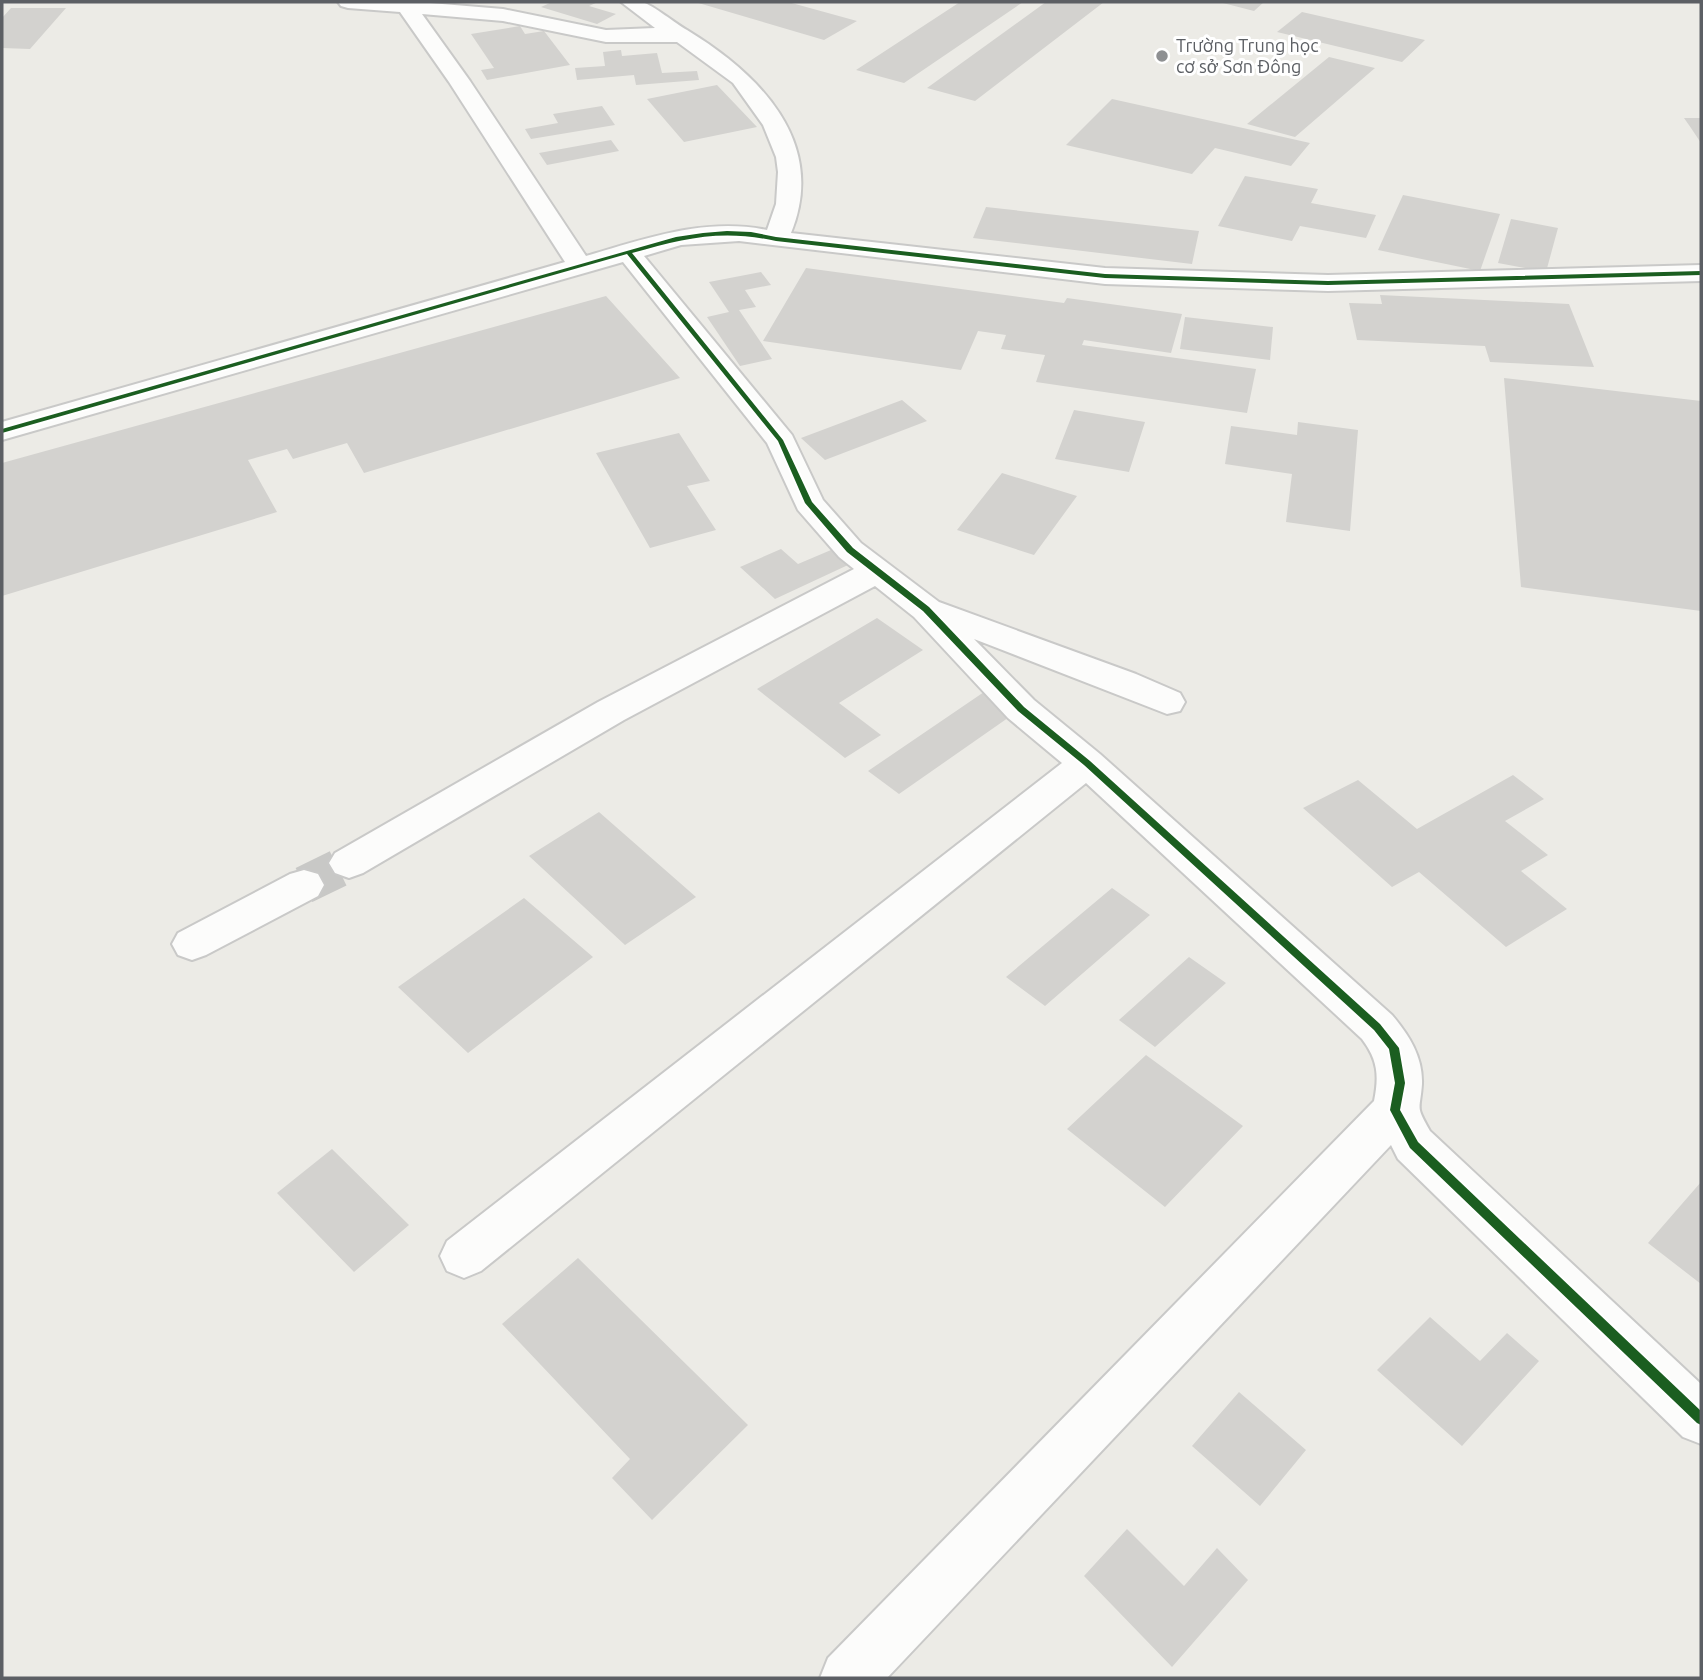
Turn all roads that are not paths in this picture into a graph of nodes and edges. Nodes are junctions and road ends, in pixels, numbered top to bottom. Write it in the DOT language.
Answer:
graph roads {
  1 [pos="348,2"];
  2 [pos="631,2"];
  3 [pos="406,7"];
  4 [pos="675,34"];
  5 [pos="776,239"];
  6 [pos="628,252"];
  7 [pos="580,266"];
  8 [pos="1701,273"];
  9 [pos="2,431"];
  10 [pos="877,571"];
  11 [pos="926,609"];
  12 [pos="1167,702"];
  13 [pos="1087,763"];
  14 [pos="349,863"];
  15 [pos="304,886"];
  16 [pos="192,944"];
  17 [pos="1395,1110"];
  18 [pos="464,1256"];
  19 [pos="1701,1419"];
  20 [pos="848,1678"];
  1 -- 3 [label="street"];
  2 -- 4 [label="street"];
  3 -- 4 [label="street"];
  3 -- 7 [label="street"];
  4 -- 5 [label="street"];
  5 -- 6 [label="street"];
  5 -- 8 [label="street"];
  6 -- 7 [label="street"];
  6 -- 10 [label="street"];
  7 -- 9 [label="street"];
  10 -- 11 [label="street"];
  10 -- 14 [label="street"];
  11 -- 12 [label="street"];
  11 -- 13 [label="street"];
  13 -- 17 [label="street"];
  13 -- 18 [label="street"];
  15 -- 16 [label="street"];
  17 -- 19 [label="street"];
  17 -- 20 [label="street"];
}
